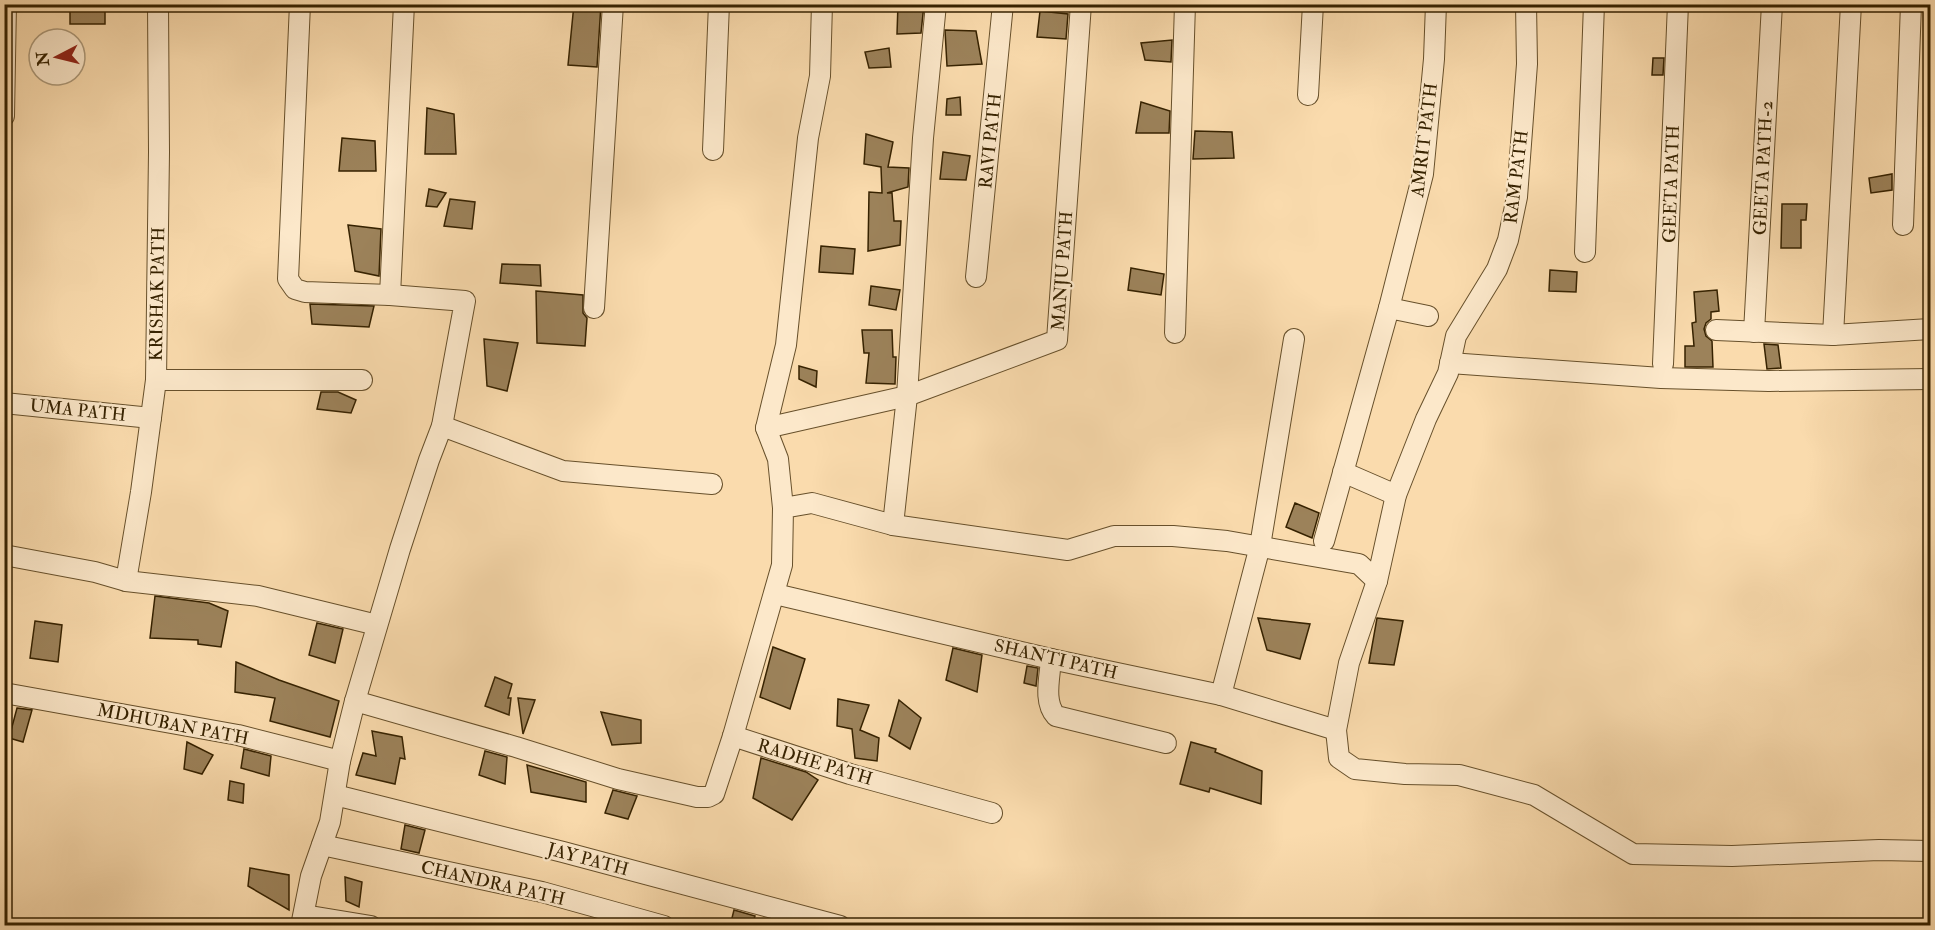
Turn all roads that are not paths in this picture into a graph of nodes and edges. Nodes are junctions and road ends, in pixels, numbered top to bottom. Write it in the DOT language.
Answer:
graph roads {
  1 [pos="6,4"];
  2 [pos="158,4"];
  3 [pos="300,4"];
  4 [pos="404,4"];
  5 [pos="613,4"];
  6 [pos="719,4"];
  7 [pos="822,4"];
  8 [pos="936,4"];
  9 [pos="1003,4"];
  10 [pos="1082,4"];
  11 [pos="1185,4"];
  12 [pos="1313,4"];
  13 [pos="1436,4"];
  14 [pos="1526,4"];
  15 [pos="1594,4"];
  16 [pos="1678,4"];
  17 [pos="1772,4"];
  18 [pos="1851,4"];
  19 [pos="1911,4"];
  20 [pos="1308,95"];
  21 [pos="4,116"];
  22 [pos="713,150"];
  23 [pos="1903,225"];
  24 [pos="1585,252"];
  25 [pos="976,277"];
  26 [pos="390,295"];
  27 [pos="594,308"];
  28 [pos="1389,308"];
  29 [pos="1428,316"];
  30 [pos="1930,329"];
  31 [pos="1716,330"];
  32 [pos="1754,332"];
  33 [pos="1174,333"];
  34 [pos="1833,335"];
  35 [pos="1294,339"];
  36 [pos="1450,363"];
  37 [pos="1663,364"];
  38 [pos="156,380"];
  39 [pos="362,380"];
  40 [pos="1930,380"];
  41 [pos="907,396"];
  42 [pos="4,403"];
  43 [pos="151,418"];
  44 [pos="442,426"];
  45 [pos="766,428"];
  46 [pos="1343,472"];
  47 [pos="712,484"];
  48 [pos="1396,495"];
  49 [pos="783,508"];
  50 [pos="893,525"];
  51 [pos="1324,541"];
  52 [pos="1260,546"];
  53 [pos="4,555"];
  54 [pos="126,581"];
  55 [pos="1377,581"];
  56 [pos="774,594"];
  57 [pos="377,625"];
  58 [pos="1051,659"];
  59 [pos="4,693"];
  60 [pos="1221,695"];
  61 [pos="355,701"];
  62 [pos="1336,730"];
  63 [pos="733,736"];
  64 [pos="1166,743"];
  65 [pos="340,761"];
  66 [pos="334,795"];
  67 [pos="992,813"];
  68 [pos="322,845"];
  69 [pos="1930,850"];
  70 [pos="303,920"];
  71 [pos="371,926"];
  72 [pos="663,926"];
  73 [pos="840,926"];
  1 -- 21 [label="street"];
  2 -- 38 [label="street, KRISHAK PATH"];
  3 -- 26 [label="street"];
  4 -- 26 [label="street"];
  5 -- 27 [label="street"];
  6 -- 22 [label="street"];
  7 -- 45 [label="street"];
  8 -- 41 [label="street"];
  9 -- 25 [label="street, RAVI PATH"];
  10 -- 41 [label="street, MANJU PATH"];
  11 -- 33 [label="street"];
  12 -- 20 [label="street"];
  13 -- 28 [label="street, AMRIT PATH"];
  14 -- 36 [label="street, RAM PATH"];
  15 -- 24 [label="street"];
  16 -- 37 [label="street, GEETA PATH"];
  17 -- 32 [label="street, GEETA PATH-2"];
  18 -- 34 [label="street"];
  19 -- 23 [label="street"];
  26 -- 44 [label="street"];
  28 -- 29 [label="street"];
  28 -- 46 [label="street, AMRIT PATH"];
  30 -- 34 [label="street"];
  31 -- 32 [label="street"];
  32 -- 34 [label="street"];
  35 -- 52 [label="street"];
  36 -- 40 [label="street"];
  36 -- 48 [label="street, RAM PATH"];
  38 -- 39 [label="street"];
  38 -- 43 [label="street, KRISHAK PATH"];
  41 -- 45 [label="street, MANJU PATH"];
  41 -- 50 [label="street"];
  42 -- 43 [label="street, UMA PATH"];
  43 -- 54 [label="street, KRISHAK PATH"];
  44 -- 47 [label="street"];
  44 -- 57 [label="street"];
  45 -- 49 [label="street"];
  46 -- 48 [label="street"];
  46 -- 51 [label="street, AMRIT PATH"];
  48 -- 55 [label="street, RAM PATH"];
  49 -- 50 [label="street"];
  49 -- 56 [label="street"];
  50 -- 52 [label="street"];
  52 -- 55 [label="street"];
  52 -- 60 [label="street"];
  53 -- 54 [label="street"];
  54 -- 57 [label="street"];
  55 -- 62 [label="street, RAM PATH"];
  56 -- 58 [label="street, SHANTI PATH"];
  56 -- 63 [label="street"];
  57 -- 61 [label="street"];
  58 -- 60 [label="street, SHANTI PATH"];
  58 -- 64 [label="street"];
  59 -- 65 [label="street, MDHUBAN PATH"];
  60 -- 62 [label="street, SHANTI PATH"];
  61 -- 63 [label="street"];
  61 -- 65 [label="street"];
  62 -- 69 [label="street, RAM PATH"];
  63 -- 67 [label="street, RADHE PATH"];
  65 -- 66 [label="street"];
  66 -- 68 [label="street"];
  66 -- 73 [label="street, JAY PATH"];
  68 -- 70 [label="street"];
  68 -- 72 [label="street, CHANDRA PATH"];
  70 -- 71 [label="street"];
}
